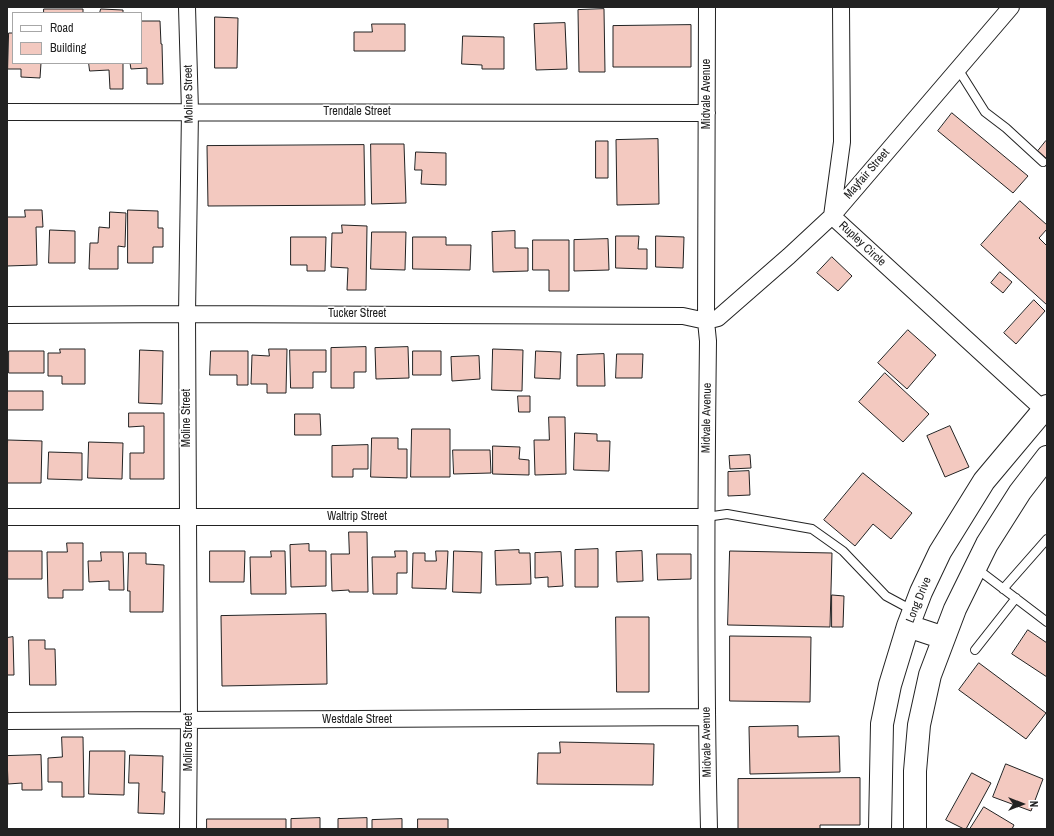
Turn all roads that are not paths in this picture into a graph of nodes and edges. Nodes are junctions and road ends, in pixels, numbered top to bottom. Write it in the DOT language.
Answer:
graph roads {
  1 [pos="187,7"];
  2 [pos="707,7"];
  3 [pos="842,7"];
  4 [pos="1011,7"];
  5 [pos="958,69"];
  6 [pos="190,111"];
  7 [pos="7,112"];
  8 [pos="707,113"];
  9 [pos="1042,162"];
  10 [pos="832,216"];
  11 [pos="187,314"];
  12 [pos="7,315"];
  13 [pos="706,321"];
  14 [pos="1046,410"];
  15 [pos="1047,457"];
  16 [pos="706,516"];
  17 [pos="7,517"];
  18 [pos="188,517"];
  19 [pos="1047,539"];
  20 [pos="975,568"];
  21 [pos="1003,589"];
  22 [pos="1016,598"];
  23 [pos="911,619"];
  24 [pos="1047,622"];
  25 [pos="944,638"];
  26 [pos="975,650"];
  27 [pos="706,718"];
  28 [pos="189,720"];
  29 [pos="7,721"];
  30 [pos="188,829"];
  31 [pos="709,829"];
  32 [pos="880,829"];
  33 [pos="915,829"];
  1 -- 6 [label="street, Moline Street"];
  2 -- 8 [label="street, Midvale Avenue"];
  3 -- 10 [label="street, Rupley Circle"];
  4 -- 5 [label="street, Mayfair Street"];
  5 -- 9 [label="lane"];
  5 -- 10 [label="street, Mayfair Street"];
  6 -- 7 [label="street, Trendale Street"];
  6 -- 8 [label="street, Trendale Street"];
  6 -- 11 [label="street, Moline Street"];
  8 -- 13 [label="street, Midvale Avenue"];
  10 -- 13 [label="street, Mayfair Street"];
  10 -- 14 [label="street, Rupley Circle"];
  11 -- 12 [label="street, Tucker Street"];
  11 -- 13 [label="street, Tucker Street"];
  11 -- 18 [label="street, Moline Street"];
  13 -- 16 [label="street, Midvale Avenue"];
  14 -- 23 [label="main road, Long Drive"];
  15 -- 20 [label="main road"];
  16 -- 18 [label="street, Waltrip Street"];
  16 -- 23 [label="lane"];
  16 -- 27 [label="street, Midvale Avenue"];
  17 -- 18 [label="street, Waltrip Street"];
  18 -- 28 [label="street, Moline Street"];
  19 -- 21 [label="lane"];
  20 -- 21 [label="lane"];
  20 -- 25 [label="main road"];
  21 -- 22 [label="lane"];
  22 -- 24 [label="lane"];
  22 -- 26 [label="lane"];
  23 -- 25 [label="main road"];
  23 -- 32 [label="main road, Long Drive"];
  25 -- 33 [label="main road"];
  27 -- 28 [label="street, Westdale Street"];
  27 -- 31 [label="street, Midvale Avenue"];
  28 -- 29 [label="street, Westdale Street"];
  28 -- 30 [label="street, Moline Street"];
}
